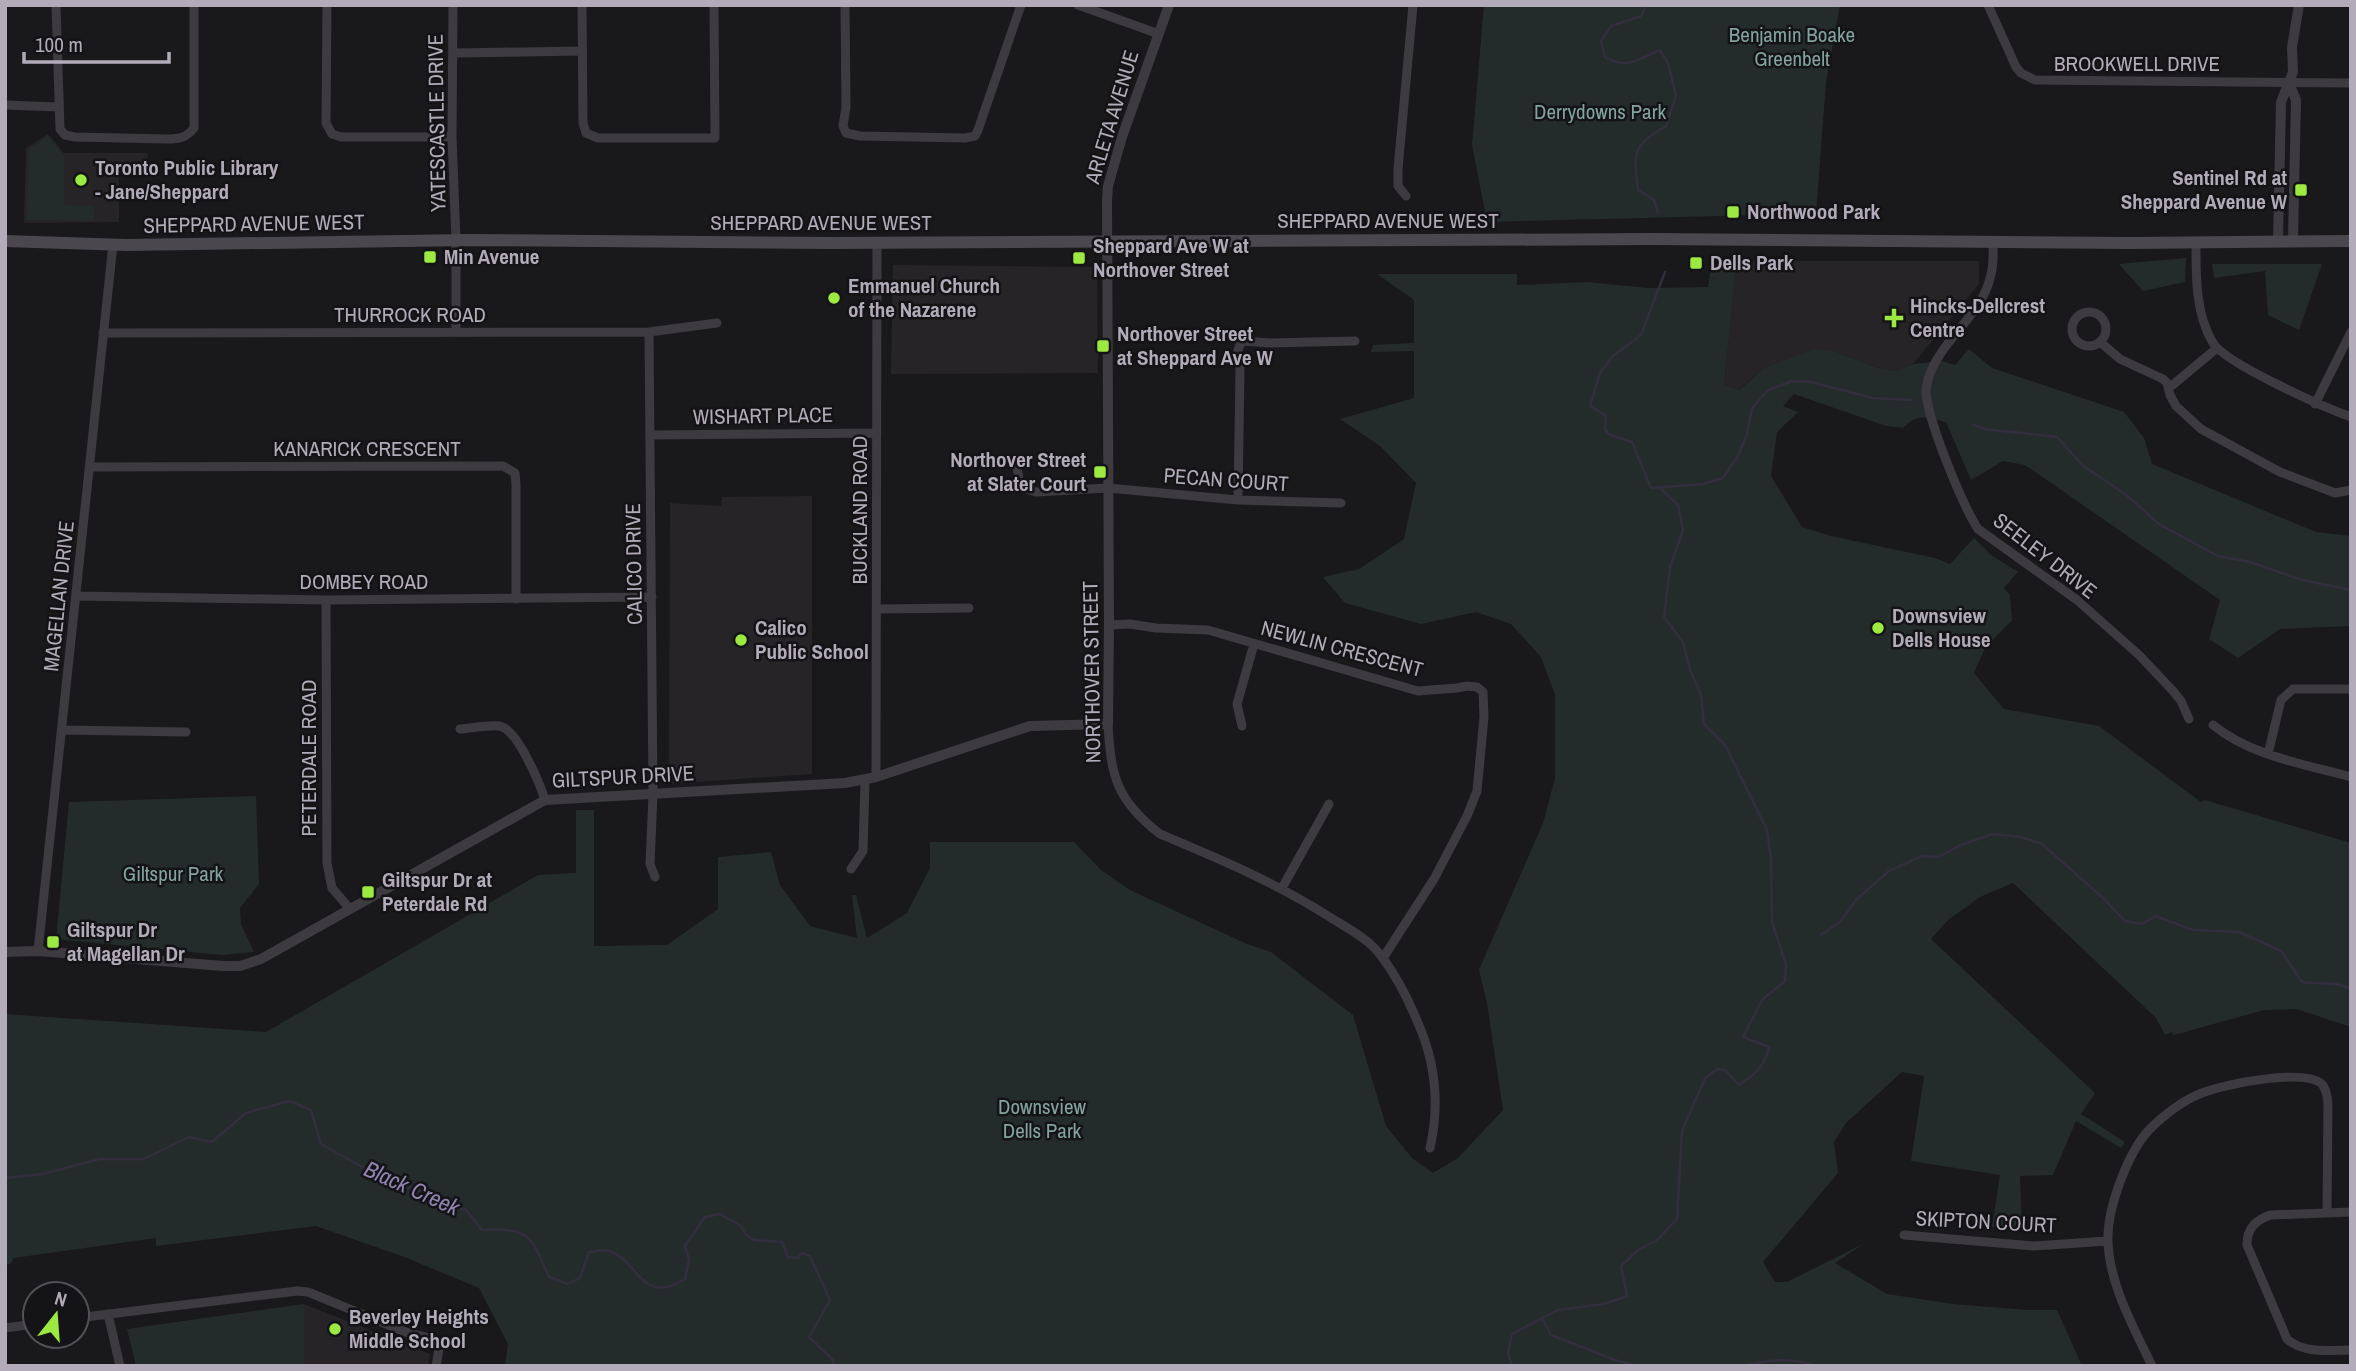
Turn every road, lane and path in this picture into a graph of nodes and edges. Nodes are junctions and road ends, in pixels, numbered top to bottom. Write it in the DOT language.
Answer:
graph roads {
  1 [pos="56,5"];
  2 [pos="194,5"];
  3 [pos="327,5"];
  4 [pos="453,5"];
  5 [pos="582,5"];
  6 [pos="713,5"];
  7 [pos="845,5"];
  8 [pos="1021,5"];
  9 [pos="1078,5"];
  10 [pos="1170,5"];
  11 [pos="1413,5"];
  12 [pos="1987,5"];
  13 [pos="2299,5"];
  14 [pos="1159,34"];
  15 [pos="582,51"];
  16 [pos="454,53"];
  17 [pos="2289,83"];
  18 [pos="2351,83"];
  19 [pos="5,104"];
  20 [pos="58,107"];
  21 [pos="452,137"];
  22 [pos="1406,196"];
  23 [pos="456,240"];
  24 [pos="2277,240"];
  25 [pos="2293,240"];
  26 [pos="5,241"];
  27 [pos="2351,241"];
  28 [pos="1108,242"];
  29 [pos="1993,242"];
  30 [pos="2196,242"];
  31 [pos="877,243"];
  32 [pos="113,244"];
  33 [pos="717,323"];
  34 [pos="456,332"];
  35 [pos="649,332"];
  36 [pos="2351,332"];
  37 [pos="103,333"];
  38 [pos="1355,341"];
  39 [pos="2100,342"];
  40 [pos="2217,348"];
  41 [pos="2169,388"];
  42 [pos="2315,404"];
  43 [pos="2351,417"];
  44 [pos="877,433"];
  45 [pos="650,435"];
  46 [pos="1016,462"];
  47 [pos="90,467"];
  48 [pos="1108,488"];
  49 [pos="2351,491"];
  50 [pos="1238,500"];
  51 [pos="1341,503"];
  52 [pos="76,596"];
  53 [pos="652,597"];
  54 [pos="326,600"];
  55 [pos="516,600"];
  56 [pos="969,608"];
  57 [pos="878,609"];
  58 [pos="1109,625"];
  59 [pos="1254,644"];
  60 [pos="2351,689"];
  61 [pos="2189,719"];
  62 [pos="1108,724"];
  63 [pos="2213,724"];
  64 [pos="1242,726"];
  65 [pos="460,729"];
  66 [pos="63,730"];
  67 [pos="186,732"];
  68 [pos="2268,754"];
  69 [pos="2351,777"];
  70 [pos="870,779"];
  71 [pos="653,794"];
  72 [pos="545,800"];
  73 [pos="1329,804"];
  74 [pos="850,870"];
  75 [pos="655,877"];
  76 [pos="1282,888"];
  77 [pos="350,909"];
  78 [pos="38,951"];
  79 [pos="5,952"];
  80 [pos="1383,958"];
  81 [pos="1430,1148"];
  82 [pos="2327,1212"];
  83 [pos="2351,1212"];
  84 [pos="1904,1235"];
  85 [pos="2108,1241"];
  86 [pos="108,1314"];
  87 [pos="91,1316"];
  88 [pos="2351,1350"];
  89 [pos="120,1366"];
  90 [pos="436,1366"];
  91 [pos="2152,1366"];
  1 -- 20 [label="street"];
  2 -- 20 [label="street"];
  3 -- 21 [label="street"];
  4 -- 16 [label="street, YATESCASTLE DRIVE"];
  5 -- 15 [label="street"];
  6 -- 15 [label="street"];
  7 -- 8 [label="street"];
  9 -- 14 [label="street"];
  10 -- 14 [label="street, ARLETA AVENUE"];
  11 -- 22 [label="street"];
  12 -- 17 [label="street, BROOKWELL DRIVE"];
  13 -- 17 [label="street"];
  14 -- 28 [label="street, ARLETA AVENUE"];
  15 -- 16 [label="street"];
  16 -- 21 [label="street, YATESCASTLE DRIVE"];
  17 -- 18 [label="street, BROOKWELL DRIVE"];
  17 -- 24 [label="street"];
  17 -- 25 [label="street"];
  19 -- 20 [label="street"];
  21 -- 23 [label="street, YATESCASTLE DRIVE"];
  23 -- 31 [label="main road, SHEPPARD AVENUE WEST"];
  23 -- 32 [label="main road, SHEPPARD AVENUE WEST"];
  23 -- 34 [label="street"];
  24 -- 25 [label="main road, SHEPPARD AVENUE WEST"];
  24 -- 30 [label="main road, SHEPPARD AVENUE WEST"];
  25 -- 27 [label="main road, SHEPPARD AVENUE WEST"];
  26 -- 32 [label="main road, SHEPPARD AVENUE WEST"];
  28 -- 29 [label="main road, SHEPPARD AVENUE WEST"];
  28 -- 31 [label="main road, SHEPPARD AVENUE WEST"];
  28 -- 48 [label="street, NORTHOVER STREET"];
  29 -- 30 [label="main road, SHEPPARD AVENUE WEST"];
  29 -- 61 [label="street, SEELEY DRIVE"];
  30 -- 40 [label="street"];
  31 -- 44 [label="street, BUCKLAND ROAD"];
  32 -- 37 [label="street, MAGELLAN DRIVE"];
  33 -- 35 [label="street, THURROCK ROAD"];
  34 -- 35 [label="street, THURROCK ROAD"];
  34 -- 37 [label="street, THURROCK ROAD"];
  35 -- 45 [label="street, CALICO DRIVE"];
  36 -- 42 [label="street"];
  37 -- 47 [label="street, MAGELLAN DRIVE"];
  38 -- 50 [label="street"];
  39 -- 41 [label="street"];
  40 -- 41 [label="street"];
  40 -- 42 [label="street"];
  41 -- 49 [label="street"];
  42 -- 43 [label="street"];
  44 -- 45 [label="street, WISHART PLACE"];
  44 -- 57 [label="street, BUCKLAND ROAD"];
  45 -- 53 [label="street, CALICO DRIVE"];
  46 -- 48 [label="street, PECAN COURT"];
  47 -- 52 [label="street, MAGELLAN DRIVE"];
  47 -- 55 [label="street, KANARICK CRESCENT"];
  48 -- 50 [label="street, PECAN COURT"];
  48 -- 58 [label="street, NORTHOVER STREET"];
  50 -- 51 [label="street, PECAN COURT"];
  52 -- 54 [label="street, DOMBEY ROAD"];
  52 -- 66 [label="street, MAGELLAN DRIVE"];
  53 -- 55 [label="street, DOMBEY ROAD"];
  53 -- 71 [label="street, CALICO DRIVE"];
  54 -- 55 [label="street, DOMBEY ROAD"];
  54 -- 77 [label="street, PETERDALE ROAD"];
  56 -- 57 [label="street"];
  57 -- 70 [label="street, BUCKLAND ROAD"];
  58 -- 59 [label="street, NEWLIN CRESCENT"];
  58 -- 62 [label="street, NORTHOVER STREET"];
  59 -- 64 [label="street"];
  59 -- 80 [label="street, NEWLIN CRESCENT"];
  60 -- 68 [label="street"];
  62 -- 70 [label="street, GILTSPUR DRIVE"];
  62 -- 76 [label="street, NORTHOVER STREET"];
  63 -- 68 [label="street"];
  65 -- 72 [label="street"];
  66 -- 67 [label="street"];
  66 -- 78 [label="street, MAGELLAN DRIVE"];
  68 -- 69 [label="street"];
  70 -- 71 [label="street, GILTSPUR DRIVE"];
  70 -- 74 [label="street, BUCKLAND ROAD"];
  71 -- 72 [label="street, GILTSPUR DRIVE"];
  71 -- 75 [label="street, CALICO DRIVE"];
  72 -- 77 [label="street, GILTSPUR DRIVE"];
  73 -- 76 [label="street"];
  76 -- 80 [label="street, NORTHOVER STREET"];
  77 -- 78 [label="street, GILTSPUR DRIVE"];
  78 -- 79 [label="street, GILTSPUR DRIVE"];
  80 -- 81 [label="street, NORTHOVER STREET"];
  82 -- 83 [label="street"];
  82 -- 85 [label="street"];
  82 -- 88 [label="street"];
  84 -- 85 [label="street, SKIPTON COURT"];
  85 -- 91 [label="street"];
  86 -- 87 [label="street"];
  86 -- 89 [label="street"];
  86 -- 90 [label="street"];
}
